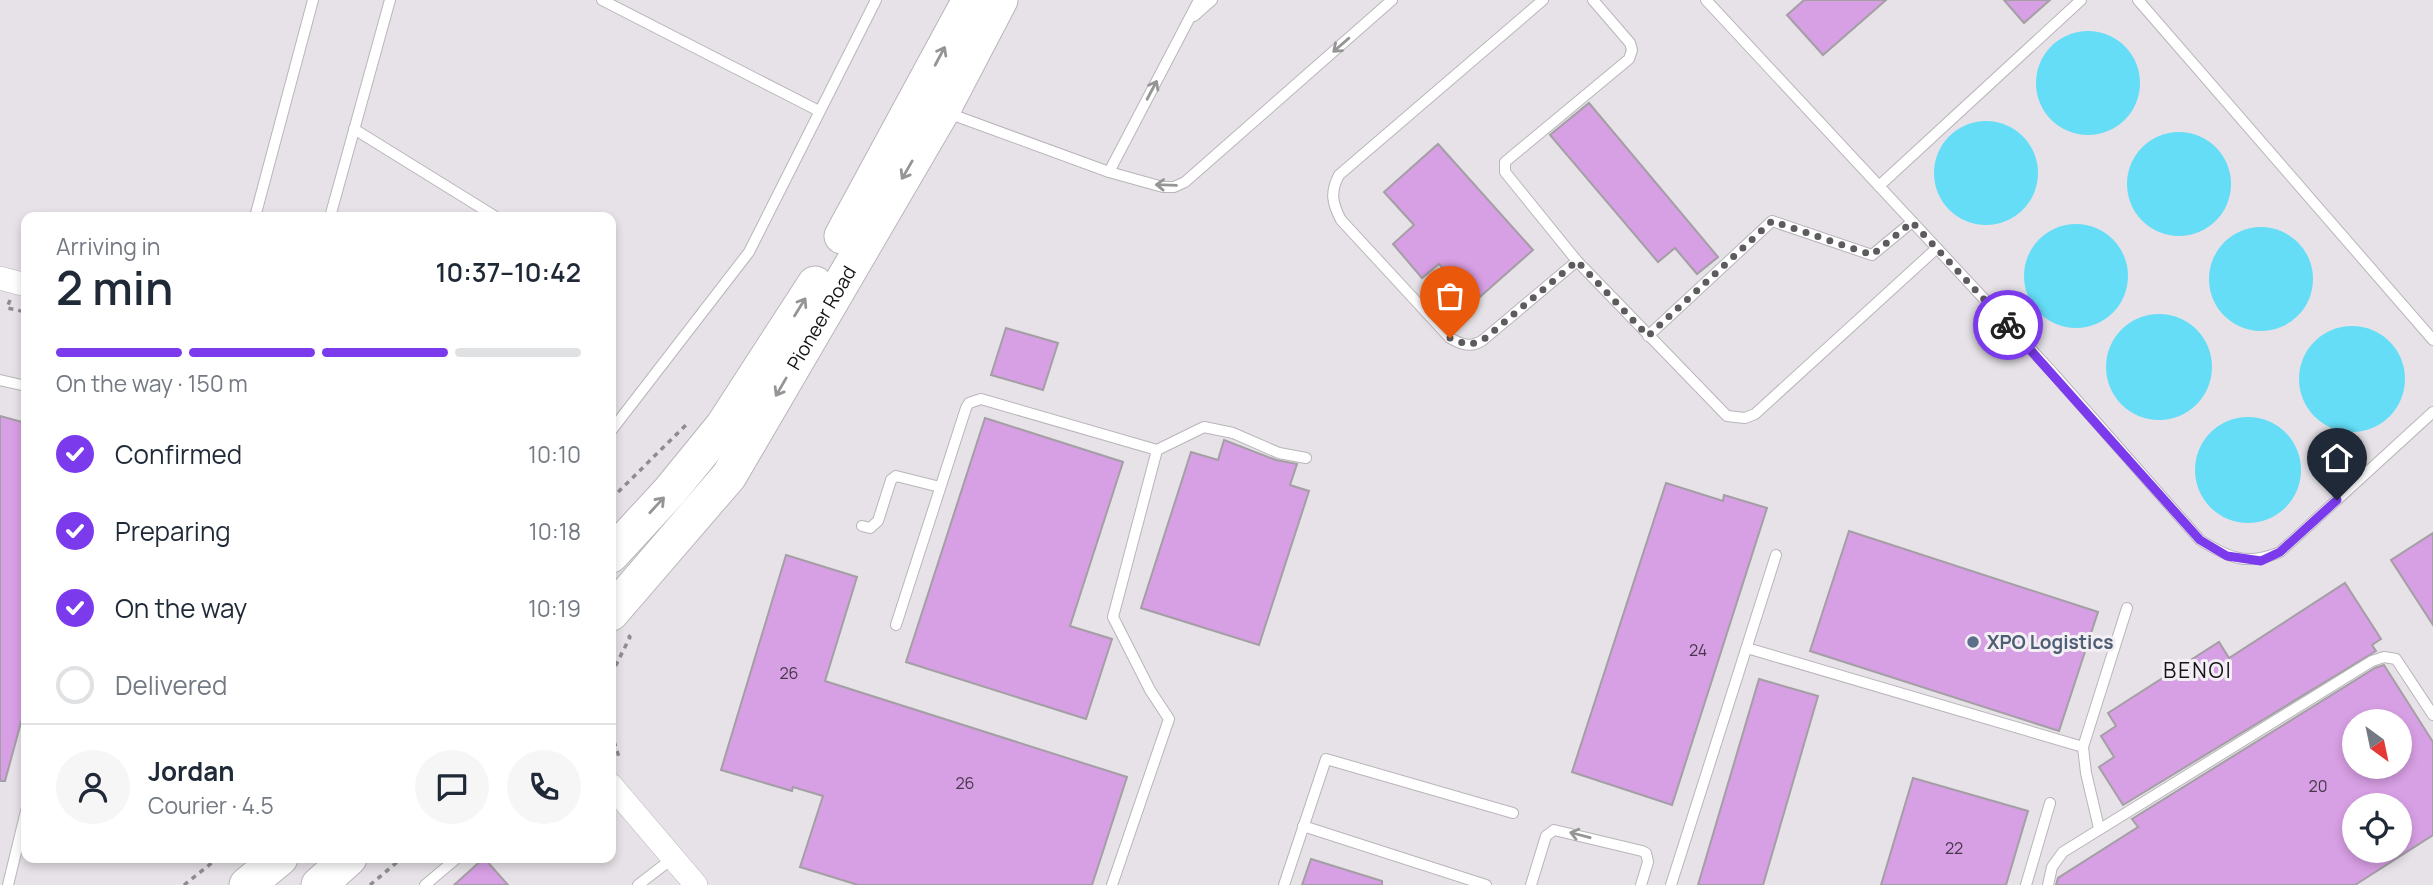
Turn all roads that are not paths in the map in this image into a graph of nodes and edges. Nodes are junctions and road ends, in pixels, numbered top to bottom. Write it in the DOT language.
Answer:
graph roads {
  1 [pos="313,0"];
  2 [pos="390,0"];
  3 [pos="603,0"];
  4 [pos="876,0"];
  5 [pos="970,0"];
  6 [pos="1000,0"];
  7 [pos="1199,0"];
  8 [pos="1212,0"];
  9 [pos="1392,0"];
  10 [pos="1543,0"];
  11 [pos="1593,0"];
  12 [pos="1706,0"];
  13 [pos="2081,0"];
  14 [pos="2138,0"];
  15 [pos="1189,20"];
  16 [pos="819,111"];
  17 [pos="926,111"];
  18 [pos="355,129"];
  19 [pos="1109,172"];
  20 [pos="1879,186"];
  21 [pos="256,212"];
  22 [pos="331,212"];
  23 [pos="488,212"];
  24 [pos="1912,222"];
  25 [pos="1937,248"];
  26 [pos="1577,261"];
  27 [pos="0,278"];
  28 [pos="21,284"];
  29 [pos="1648,336"];
  30 [pos="2433,340"];
  31 [pos="0,380"];
  32 [pos="21,385"];
  33 [pos="2433,412"];
  34 [pos="616,425"];
  35 [pos="1157,450"];
  36 [pos="1306,458"];
  37 [pos="940,487"];
  38 [pos="862,526"];
  39 [pos="616,550"];
  40 [pos="1776,555"];
  41 [pos="2127,608"];
  42 [pos="616,619"];
  43 [pos="896,625"];
  44 [pos="1746,648"];
  45 [pos="2433,715"];
  46 [pos="2083,747"];
  47 [pos="616,791"];
  48 [pos="2050,803"];
  49 [pos="1513,813"];
  50 [pos="1303,826"];
  51 [pos="2099,828"];
  52 [pos="21,832"];
  53 [pos="673,858"];
  54 [pos="274,863"];
  55 [pos="343,863"];
  56 [pos="451,863"];
  57 [pos="8,885"];
  58 [pos="247,885"];
  59 [pos="319,885"];
  60 [pos="425,885"];
  61 [pos="638,885"];
  62 [pos="696,885"];
  63 [pos="1112,885"];
  64 [pos="1283,885"];
  65 [pos="1486,885"];
  66 [pos="1531,885"];
  67 [pos="1641,885"];
  68 [pos="1671,885"];
  69 [pos="2026,885"];
  70 [pos="2048,885"];
  1 -- 21 [label="lane"];
  2 -- 18 [label="lane"];
  3 -- 16 [label="lane"];
  4 -- 16 [label="lane"];
  17 -- 5 [label="main road, Pioneer Road, one-way"];
  6 -- 17 [label="main road, Pioneer Road"];
  7 -- 15 [label="lane"];
  8 -- 15 [label="lane"];
  9 -- 19 [label="lane, one-way"];
  10 -- 26 [label="lane"];
  11 -- 26 [label="lane"];
  12 -- 20 [label="lane"];
  13 -- 20 [label="lane"];
  14 -- 30 [label="lane"];
  19 -- 15 [label="lane, one-way"];
  16 -- 34 [label="lane"];
  17 -- 19 [label="lane"];
  39 -- 17 [label="main road, Pioneer Road, one-way"];
  17 -- 42 [label="main road, Pioneer Road, one-way"];
  18 -- 22 [label="lane"];
  18 -- 23 [label="lane"];
  20 -- 24 [label="lane"];
  24 -- 25 [label="lane"];
  24 -- 29 [label="lane"];
  25 -- 29 [label="lane"];
  25 -- 33 [label="lane"];
  26 -- 29 [label="lane"];
  27 -- 28 [label="street"];
  31 -- 32 [label="lane"];
  35 -- 36 [label="lane"];
  35 -- 37 [label="lane"];
  35 -- 63 [label="lane"];
  37 -- 38 [label="lane"];
  37 -- 43 [label="lane"];
  40 -- 44 [label="lane"];
  41 -- 46 [label="lane"];
  44 -- 46 [label="lane"];
  44 -- 68 [label="lane"];
  45 -- 51 [label="lane"];
  46 -- 51 [label="lane"];
  47 -- 53 [label="street"];
  48 -- 69 [label="lane"];
  49 -- 50 [label="lane"];
  50 -- 64 [label="lane"];
  50 -- 65 [label="lane"];
  51 -- 70 [label="lane"];
  52 -- 57 [label="lane"];
  53 -- 61 [label="lane"];
  53 -- 62 [label="street"];
  54 -- 58 [label="main road"];
  55 -- 59 [label="main road"];
  56 -- 60 [label="lane"];
  67 -- 66 [label="lane, one-way"];
}
